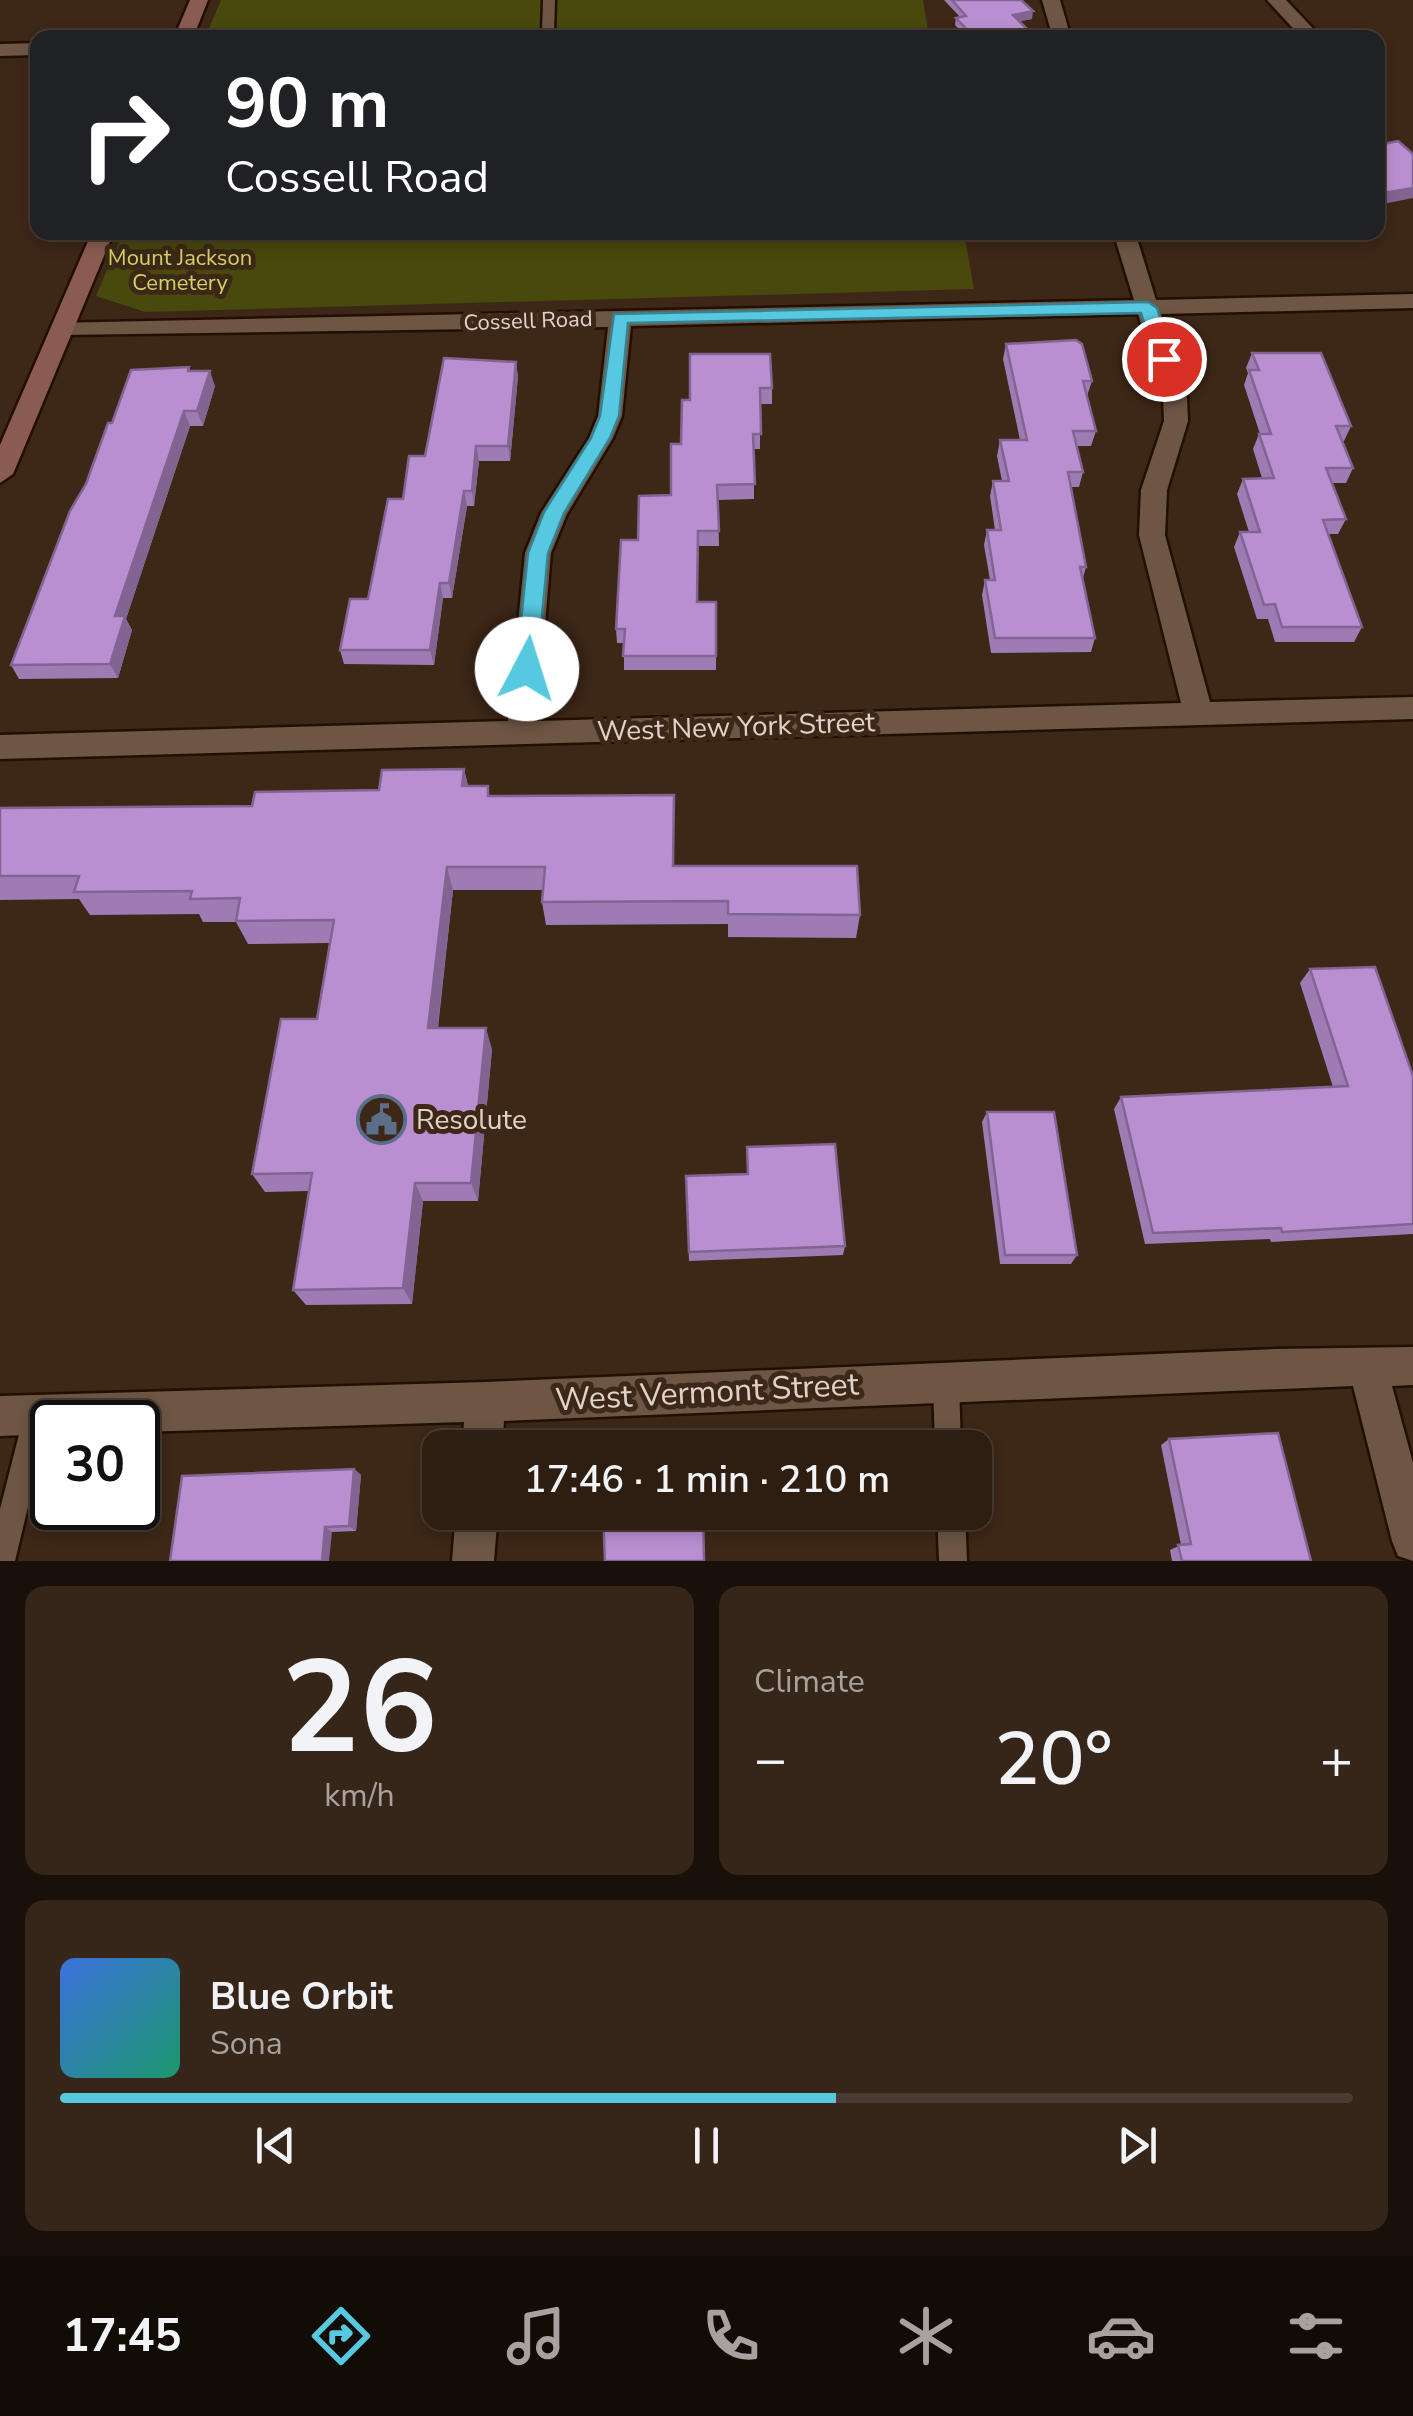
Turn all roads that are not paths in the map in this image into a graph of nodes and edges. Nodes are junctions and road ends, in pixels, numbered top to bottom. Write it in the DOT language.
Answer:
graph roads {
  1 [pos="198,0"];
  2 [pos="550,0"];
  3 [pos="1050,0"];
  4 [pos="1276,0"];
  5 [pos="187,30"];
  6 [pos="548,30"];
  7 [pos="1059,30"];
  8 [pos="1305,30"];
  9 [pos="30,49"];
  10 [pos="0,50"];
  11 [pos="99,240"];
  12 [pos="1127,240"];
  13 [pos="1413,301"];
  14 [pos="1148,308"];
  15 [pos="620,318"];
  16 [pos="63,328"];
  17 [pos="0,474"];
  18 [pos="1413,708"];
  19 [pos="1198,715"];
  20 [pos="521,734"];
  21 [pos="0,747"];
  22 [pos="1413,1366"];
  23 [pos="1368,1368"];
  24 [pos="946,1381"];
  25 [pos="486,1402"];
  26 [pos="19,1415"];
  27 [pos="484,1430"];
  28 [pos="947,1430"];
  29 [pos="476,1530"];
  30 [pos="952,1530"];
  31 [pos="1413,1541"];
  32 [pos="1,1561"];
  33 [pos="473,1561"];
  34 [pos="953,1561"];
  1 -- 5 [label="street"];
  2 -- 6 [label="lane"];
  3 -- 7 [label="street"];
  4 -- 8 [label="street"];
  9 -- 10 [label="street"];
  11 -- 16 [label="street"];
  12 -- 14 [label="street"];
  13 -- 14 [label="street, Cossell Road"];
  14 -- 15 [label="street, Cossell Road"];
  14 -- 19 [label="street"];
  15 -- 16 [label="street, Cossell Road"];
  15 -- 20 [label="street"];
  16 -- 17 [label="street"];
  18 -- 19 [label="street, West New York Street"];
  19 -- 20 [label="street, West New York Street"];
  20 -- 21 [label="street, West New York Street"];
  22 -- 23 [label="street, West Vermont Street"];
  23 -- 24 [label="street, West Vermont Street"];
  23 -- 31 [label="street"];
  24 -- 25 [label="street, West Vermont Street"];
  24 -- 28 [label="lane"];
  25 -- 26 [label="street, West Vermont Street"];
  25 -- 27 [label="street"];
  26 -- 32 [label="lane"];
  29 -- 33 [label="street"];
  30 -- 34 [label="lane"];
}
